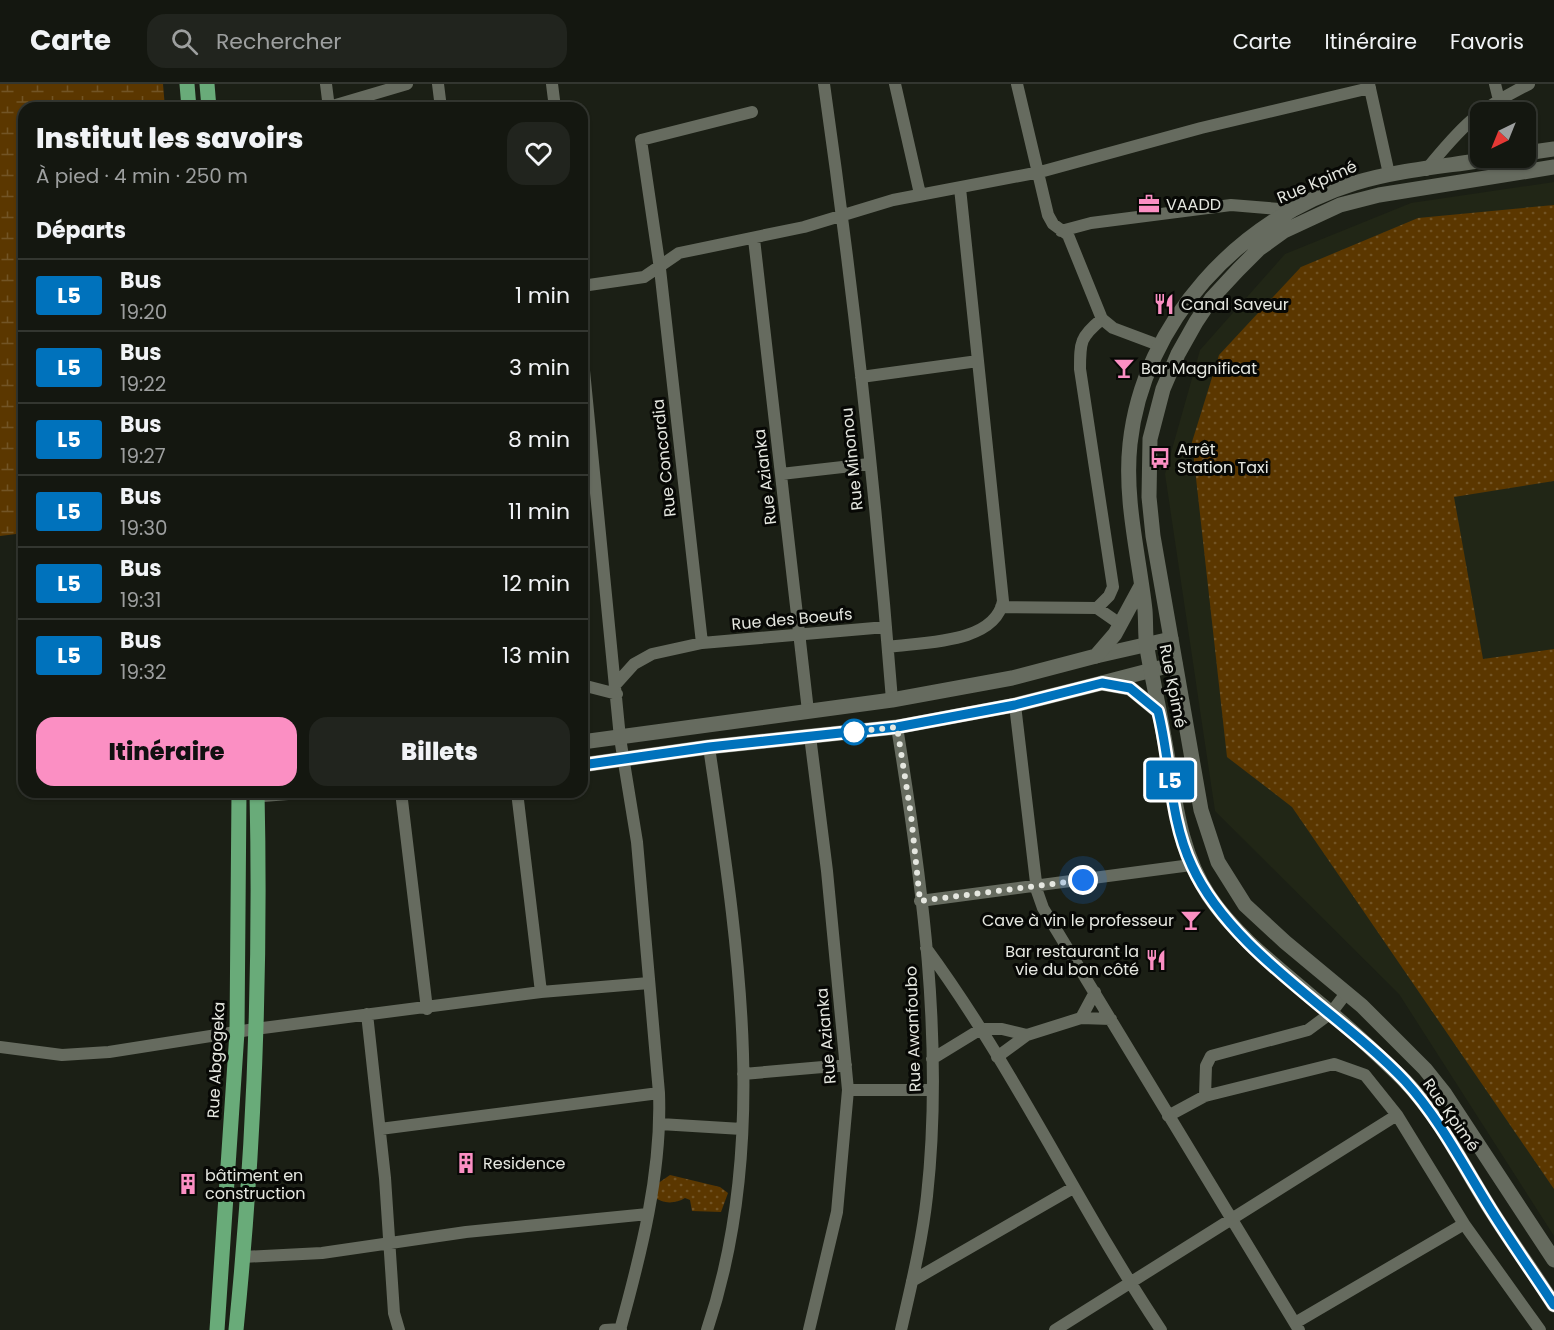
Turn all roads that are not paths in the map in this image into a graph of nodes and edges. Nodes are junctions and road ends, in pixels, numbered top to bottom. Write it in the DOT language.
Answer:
graph roads {
  1 [pos="187,84"];
  2 [pos="207,84"];
  3 [pos="326,84"];
  4 [pos="407,84"];
  5 [pos="438,84"];
  6 [pos="552,84"];
  7 [pos="824,84"];
  8 [pos="894,84"];
  9 [pos="1017,84"];
  10 [pos="1496,84"];
  11 [pos="1529,84"];
  12 [pos="1370,86"];
  13 [pos="1499,98"];
  14 [pos="188,102"];
  15 [pos="208,102"];
  16 [pos="328,102"];
  17 [pos="346,102"];
  18 [pos="440,102"];
  19 [pos="554,102"];
  20 [pos="1500,102"];
  21 [pos="752,112"];
  22 [pos="1554,149"];
  23 [pos="1536,152"];
  24 [pos="1470,163"];
  25 [pos="1554,167"];
  26 [pos="1425,171"];
  27 [pos="1040,172"];
  28 [pos="1389,174"];
  29 [pos="960,188"];
  30 [pos="920,194"];
  31 [pos="1292,210"];
  32 [pos="842,216"];
  33 [pos="1064,233"];
  34 [pos="754,239"];
  35 [pos="660,269"];
  36 [pos="588,285"];
  37 [pos="1102,319"];
  38 [pos="1161,346"];
  39 [pos="978,361"];
  40 [pos="861,377"];
  41 [pos="588,408"];
  42 [pos="869,464"];
  43 [pos="781,474"];
  44 [pos="1141,586"];
  45 [pos="1002,607"];
  46 [pos="1097,608"];
  47 [pos="1120,624"];
  48 [pos="886,627"];
  49 [pos="800,635"];
  50 [pos="1171,639"];
  51 [pos="702,644"];
  52 [pos="1146,644"];
  53 [pos="888,647"];
  54 [pos="1096,656"];
  55 [pos="1175,664"];
  56 [pos="1152,670"];
  57 [pos="1102,683"];
  58 [pos="588,686"];
  59 [pos="617,689"];
  60 [pos="892,700"];
  61 [pos="1015,705"];
  62 [pos="808,711"];
  63 [pos="1158,711"];
  64 [pos="897,727"];
  65 [pos="810,736"];
  66 [pos="620,738"];
  67 [pos="588,741"];
  68 [pos="709,747"];
  69 [pos="623,760"];
  70 [pos="588,764"];
  71 [pos="239,798"];
  72 [pos="257,798"];
  73 [pos="401,798"];
  74 [pos="518,798"];
  75 [pos="1191,865"];
  76 [pos="1036,887"];
  77 [pos="920,901"];
  78 [pos="926,948"];
  79 [pos="649,983"];
  80 [pos="541,992"];
  81 [pos="1095,992"];
  82 [pos="1347,992"];
  83 [pos="427,1009"];
  84 [pos="1331,1012"];
  85 [pos="367,1014"];
  86 [pos="1082,1018"];
  87 [pos="1111,1019"];
  88 [pos="255,1029"];
  89 [pos="981,1029"];
  90 [pos="237,1032"];
  91 [pos="1027,1035"];
  92 [pos="0,1047"];
  93 [pos="997,1056"];
  94 [pos="932,1059"];
  95 [pos="846,1065"];
  96 [pos="743,1074"];
  97 [pos="848,1090"];
  98 [pos="933,1090"];
  99 [pos="659,1093"];
  100 [pos="1205,1096"];
  101 [pos="1397,1115"];
  102 [pos="1168,1116"];
  103 [pos="660,1124"];
  104 [pos="380,1129"];
  105 [pos="741,1129"];
  106 [pos="1073,1188"];
  107 [pos="648,1214"];
  108 [pos="1233,1220"];
  109 [pos="1464,1224"];
  110 [pos="388,1243"];
  111 [pos="243,1257"];
  112 [pos="1554,1260"];
  113 [pos="912,1281"];
  114 [pos="1131,1283"];
  115 [pos="1554,1305"];
  116 [pos="1297,1326"];
  117 [pos="217,1330"];
  118 [pos="236,1330"];
  119 [pos="399,1330"];
  120 [pos="605,1330"];
  121 [pos="620,1330"];
  122 [pos="707,1330"];
  123 [pos="809,1330"];
  124 [pos="901,1330"];
  125 [pos="1055,1330"];
  126 [pos="1161,1330"];
  127 [pos="1540,1330"];
  1 -- 14 [label="main road"];
  2 -- 15 [label="main road"];
  3 -- 16 [label="street"];
  4 -- 17 [label="street"];
  5 -- 18 [label="street"];
  6 -- 19 [label="street"];
  7 -- 32 [label="street, Rue Minonou"];
  8 -- 30 [label="street"];
  9 -- 27 [label="street"];
  10 -- 13 [label="street"];
  11 -- 13 [label="street"];
  12 -- 27 [label="street"];
  12 -- 28 [label="street"];
  13 -- 20 [label="street"];
  13 -- 26 [label="street"];
  21 -- 35 [label="street, Rue Concordia"];
  22 -- 23 [label="main road"];
  24 -- 26 [label="main road, Rue Kpimé"];
  25 -- 50 [label="main road, Rue Kpimé"];
  26 -- 28 [label="main road, Rue Kpimé"];
  27 -- 29 [label="street"];
  27 -- 33 [label="street"];
  28 -- 31 [label="main road, Rue Kpimé"];
  29 -- 30 [label="street"];
  29 -- 39 [label="street"];
  30 -- 32 [label="street"];
  31 -- 33 [label="street"];
  31 -- 38 [label="main road, Rue Kpimé"];
  32 -- 34 [label="street"];
  32 -- 40 [label="street, Rue Minonou"];
  33 -- 37 [label="street"];
  34 -- 35 [label="street"];
  34 -- 43 [label="street, Rue Azianka"];
  35 -- 36 [label="street"];
  35 -- 51 [label="street, Rue Concordia"];
  37 -- 38 [label="street"];
  37 -- 46 [label="street"];
  38 -- 44 [label="main road, Rue Kpimé"];
  39 -- 40 [label="street"];
  39 -- 45 [label="street"];
  40 -- 42 [label="street, Rue Minonou"];
  41 -- 59 [label="street"];
  42 -- 43 [label="street"];
  42 -- 48 [label="street, Rue Minonou"];
  43 -- 49 [label="street, Rue Azianka"];
  44 -- 47 [label="main road"];
  44 -- 52 [label="main road, Rue Kpimé"];
  45 -- 46 [label="street"];
  45 -- 53 [label="street"];
  46 -- 47 [label="street"];
  47 -- 54 [label="main road"];
  48 -- 49 [label="street, Rue des Boeufs"];
  48 -- 53 [label="street, Rue Minonou"];
  49 -- 51 [label="street, Rue des Boeufs"];
  49 -- 62 [label="street, Rue Azianka"];
  50 -- 52 [label="main road"];
  50 -- 55 [label="main road, Rue Kpimé"];
  51 -- 59 [label="street, Rue des Boeufs"];
  52 -- 54 [label="main road"];
  52 -- 56 [label="main road, Rue Kpimé"];
  53 -- 60 [label="street, Rue Minonou"];
  54 -- 60 [label="main road"];
  55 -- 56 [label="main road"];
  55 -- 82 [label="main road, Rue Kpimé"];
  56 -- 57 [label="main road"];
  56 -- 63 [label="main road, Rue Kpimé"];
  57 -- 61 [label="main road"];
  57 -- 63 [label="main road"];
  58 -- 59 [label="street"];
  59 -- 66 [label="street"];
  60 -- 62 [label="main road"];
  61 -- 64 [label="main road"];
  61 -- 76 [label="street"];
  62 -- 66 [label="main road"];
  63 -- 75 [label="main road, Rue Kpimé"];
  64 -- 65 [label="main road"];
  64 -- 77 [label="street, Rue Awanfoubo"];
  65 -- 68 [label="main road"];
  65 -- 95 [label="street, Rue Azianka"];
  66 -- 67 [label="main road"];
  66 -- 69 [label="street"];
  68 -- 69 [label="main road"];
  68 -- 96 [label="street"];
  69 -- 70 [label="main road"];
  69 -- 79 [label="street"];
  71 -- 90 [label="main road, Rue Abgogeka"];
  72 -- 88 [label="main road"];
  73 -- 83 [label="street"];
  74 -- 80 [label="street"];
  75 -- 76 [label="street"];
  75 -- 84 [label="main road, Rue Kpimé"];
  76 -- 77 [label="street"];
  76 -- 81 [label="street"];
  77 -- 78 [label="street, Rue Awanfoubo"];
  78 -- 89 [label="street"];
  78 -- 94 [label="street, Rue Awanfoubo"];
  79 -- 80 [label="street"];
  79 -- 99 [label="street"];
  80 -- 83 [label="street"];
  81 -- 86 [label="street"];
  81 -- 87 [label="street"];
  82 -- 84 [label="street"];
  82 -- 112 [label="main road, Rue Kpimé"];
  83 -- 85 [label="street"];
  84 -- 100 [label="street"];
  84 -- 115 [label="main road, Rue Kpimé"];
  85 -- 88 [label="street"];
  85 -- 104 [label="street"];
  86 -- 87 [label="street"];
  86 -- 91 [label="street"];
  87 -- 102 [label="street"];
  88 -- 90 [label="street"];
  88 -- 111 [label="main road"];
  89 -- 91 [label="street"];
  89 -- 93 [label="street"];
  89 -- 94 [label="street"];
  90 -- 92 [label="street"];
  90 -- 117 [label="main road, Rue Abgogeka"];
  91 -- 93 [label="street"];
  93 -- 106 [label="street"];
  94 -- 98 [label="street, Rue Awanfoubo"];
  95 -- 96 [label="street"];
  95 -- 97 [label="street, Rue Azianka"];
  96 -- 105 [label="street"];
  97 -- 98 [label="street"];
  97 -- 123 [label="street, Rue Azianka"];
  98 -- 113 [label="street, Rue Awanfoubo"];
  99 -- 103 [label="street"];
  99 -- 104 [label="street"];
  100 -- 101 [label="street"];
  100 -- 102 [label="street"];
  101 -- 108 [label="street"];
  101 -- 109 [label="street"];
  102 -- 108 [label="street"];
  103 -- 105 [label="street"];
  103 -- 107 [label="street"];
  104 -- 110 [label="street"];
  105 -- 122 [label="street"];
  106 -- 113 [label="street"];
  106 -- 114 [label="street"];
  107 -- 110 [label="street"];
  107 -- 121 [label="street"];
  108 -- 114 [label="street"];
  108 -- 116 [label="street"];
  109 -- 116 [label="street"];
  109 -- 127 [label="street"];
  110 -- 111 [label="street"];
  110 -- 119 [label="street"];
  111 -- 118 [label="main road"];
  113 -- 124 [label="street, Rue Awanfoubo"];
  114 -- 125 [label="street"];
  114 -- 126 [label="street"];
  120 -- 121 [label="street"];
}
